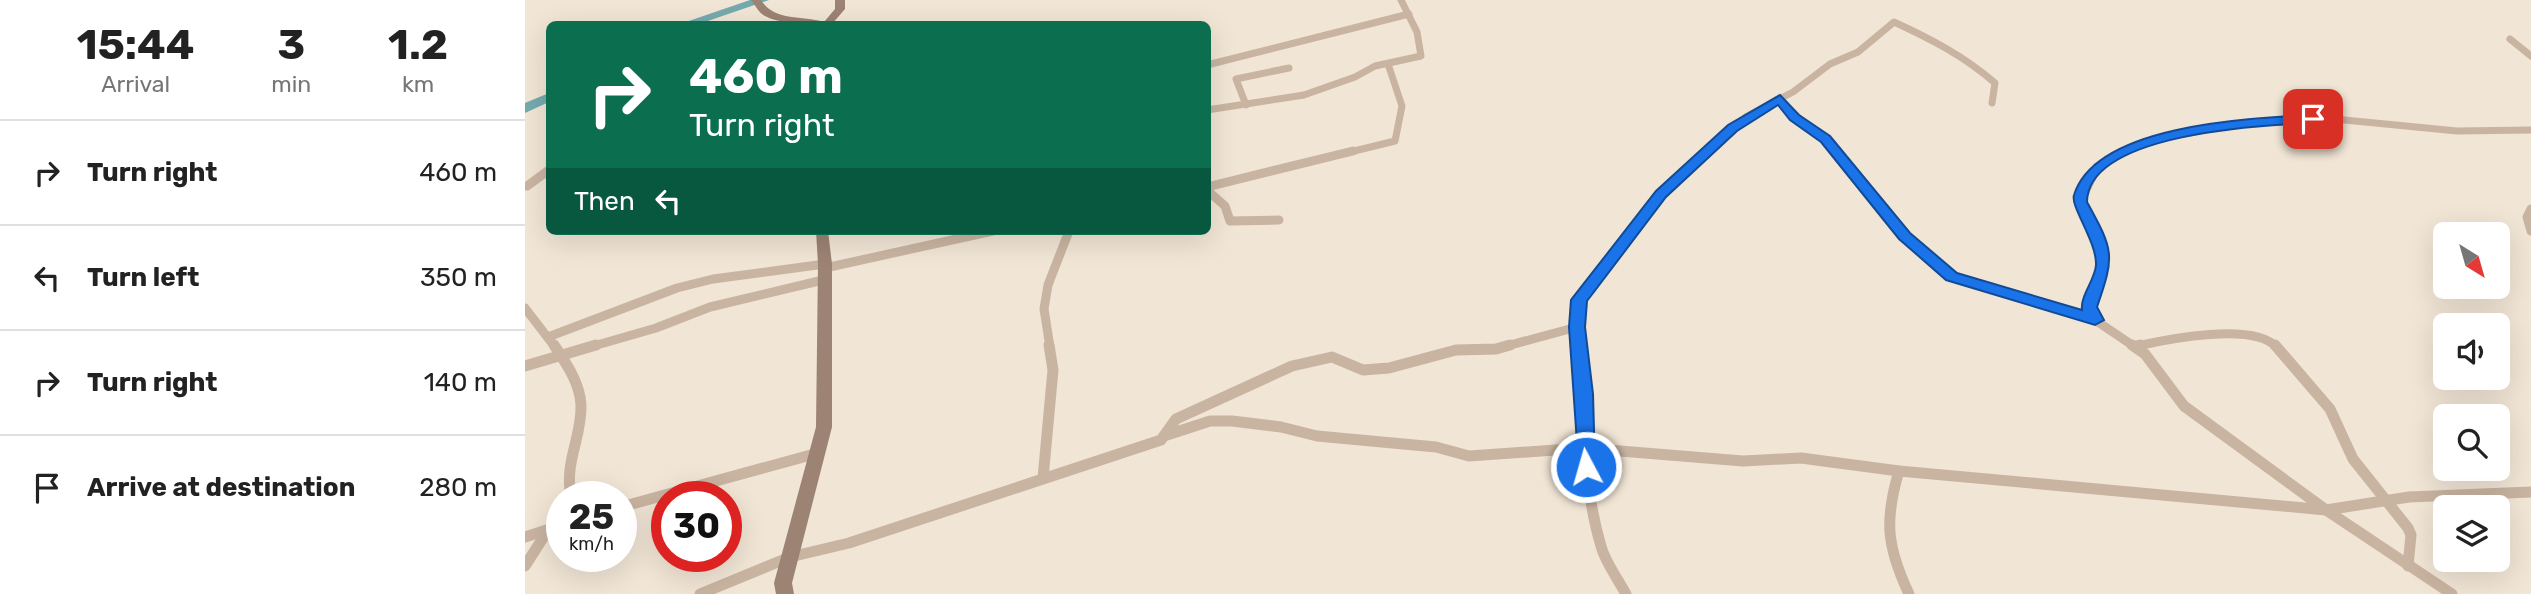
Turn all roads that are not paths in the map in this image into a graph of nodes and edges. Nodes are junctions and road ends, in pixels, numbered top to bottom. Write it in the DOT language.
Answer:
graph roads {
  1 [pos="756,0"];
  2 [pos="840,0"];
  3 [pos="1401,0"];
  4 [pos="1409,14"];
  5 [pos="815,21"];
  6 [pos="827,21"];
  7 [pos="2510,40"];
  8 [pos="2531,55"];
  9 [pos="1211,64"];
  10 [pos="1388,64"];
  11 [pos="1289,68"];
  12 [pos="1780,99"];
  13 [pos="1992,103"];
  14 [pos="1246,105"];
  15 [pos="1211,109"];
  16 [pos="2531,130"];
  17 [pos="546,172"];
  18 [pos="546,182"];
  19 [pos="526,186"];
  20 [pos="1211,188"];
  21 [pos="1211,193"];
  22 [pos="2531,209"];
  23 [pos="1279,220"];
  24 [pos="2531,231"];
  25 [pos="822,235"];
  26 [pos="976,235"];
  27 [pos="1067,235"];
  28 [pos="824,271"];
  29 [pos="525,308"];
  30 [pos="2095,320"];
  31 [pos="1577,327"];
  32 [pos="548,337"];
  33 [pos="2137,346"];
  34 [pos="561,355"];
  35 [pos="525,366"];
  36 [pos="1167,435"];
  37 [pos="1583,448"];
  38 [pos="818,453"];
  39 [pos="1899,471"];
  40 [pos="1043,478"];
  41 [pos="568,481"];
  42 [pos="2531,492"];
  43 [pos="2384,501"];
  44 [pos="637,503"];
  45 [pos="2326,510"];
  46 [pos="546,531"];
  47 [pos="546,533"];
  48 [pos="525,537"];
  49 [pos="790,557"];
  50 [pos="525,566"];
  51 [pos="2408,566"];
  52 [pos="700,594"];
  53 [pos="785,594"];
  54 [pos="1626,594"];
  55 [pos="1909,594"];
  56 [pos="2452,594"];
  1 -- 5 [label="street"];
  2 -- 6 [label="street"];
  3 -- 4 [label="street"];
  4 -- 9 [label="street"];
  4 -- 10 [label="street"];
  7 -- 8 [label="street"];
  10 -- 14 [label="street"];
  10 -- 20 [label="street"];
  11 -- 14 [label="street"];
  12 -- 13 [label="street"];
  12 -- 30 [label="street"];
  12 -- 31 [label="street"];
  14 -- 15 [label="street"];
  16 -- 30 [label="street"];
  17 -- 19 [label="street"];
  18 -- 19 [label="street"];
  21 -- 23 [label="street"];
  22 -- 24 [label="street"];
  25 -- 28 [label="street"];
  26 -- 28 [label="street"];
  27 -- 40 [label="street"];
  28 -- 32 [label="street"];
  28 -- 34 [label="street"];
  28 -- 38 [label="street"];
  29 -- 32 [label="street"];
  30 -- 33 [label="street"];
  31 -- 36 [label="street"];
  31 -- 37 [label="street"];
  32 -- 34 [label="street"];
  33 -- 43 [label="street"];
  33 -- 45 [label="street"];
  34 -- 35 [label="street"];
  34 -- 41 [label="street"];
  36 -- 37 [label="street"];
  36 -- 40 [label="street"];
  37 -- 39 [label="street"];
  37 -- 54 [label="street"];
  38 -- 44 [label="street"];
  38 -- 49 [label="street"];
  39 -- 45 [label="street"];
  39 -- 55 [label="street"];
  40 -- 49 [label="street"];
  42 -- 43 [label="street"];
  43 -- 45 [label="street"];
  43 -- 51 [label="street"];
  45 -- 51 [label="street"];
  46 -- 48 [label="street"];
  47 -- 50 [label="street"];
  49 -- 52 [label="street"];
  49 -- 53 [label="street"];
  51 -- 56 [label="street"];
}
